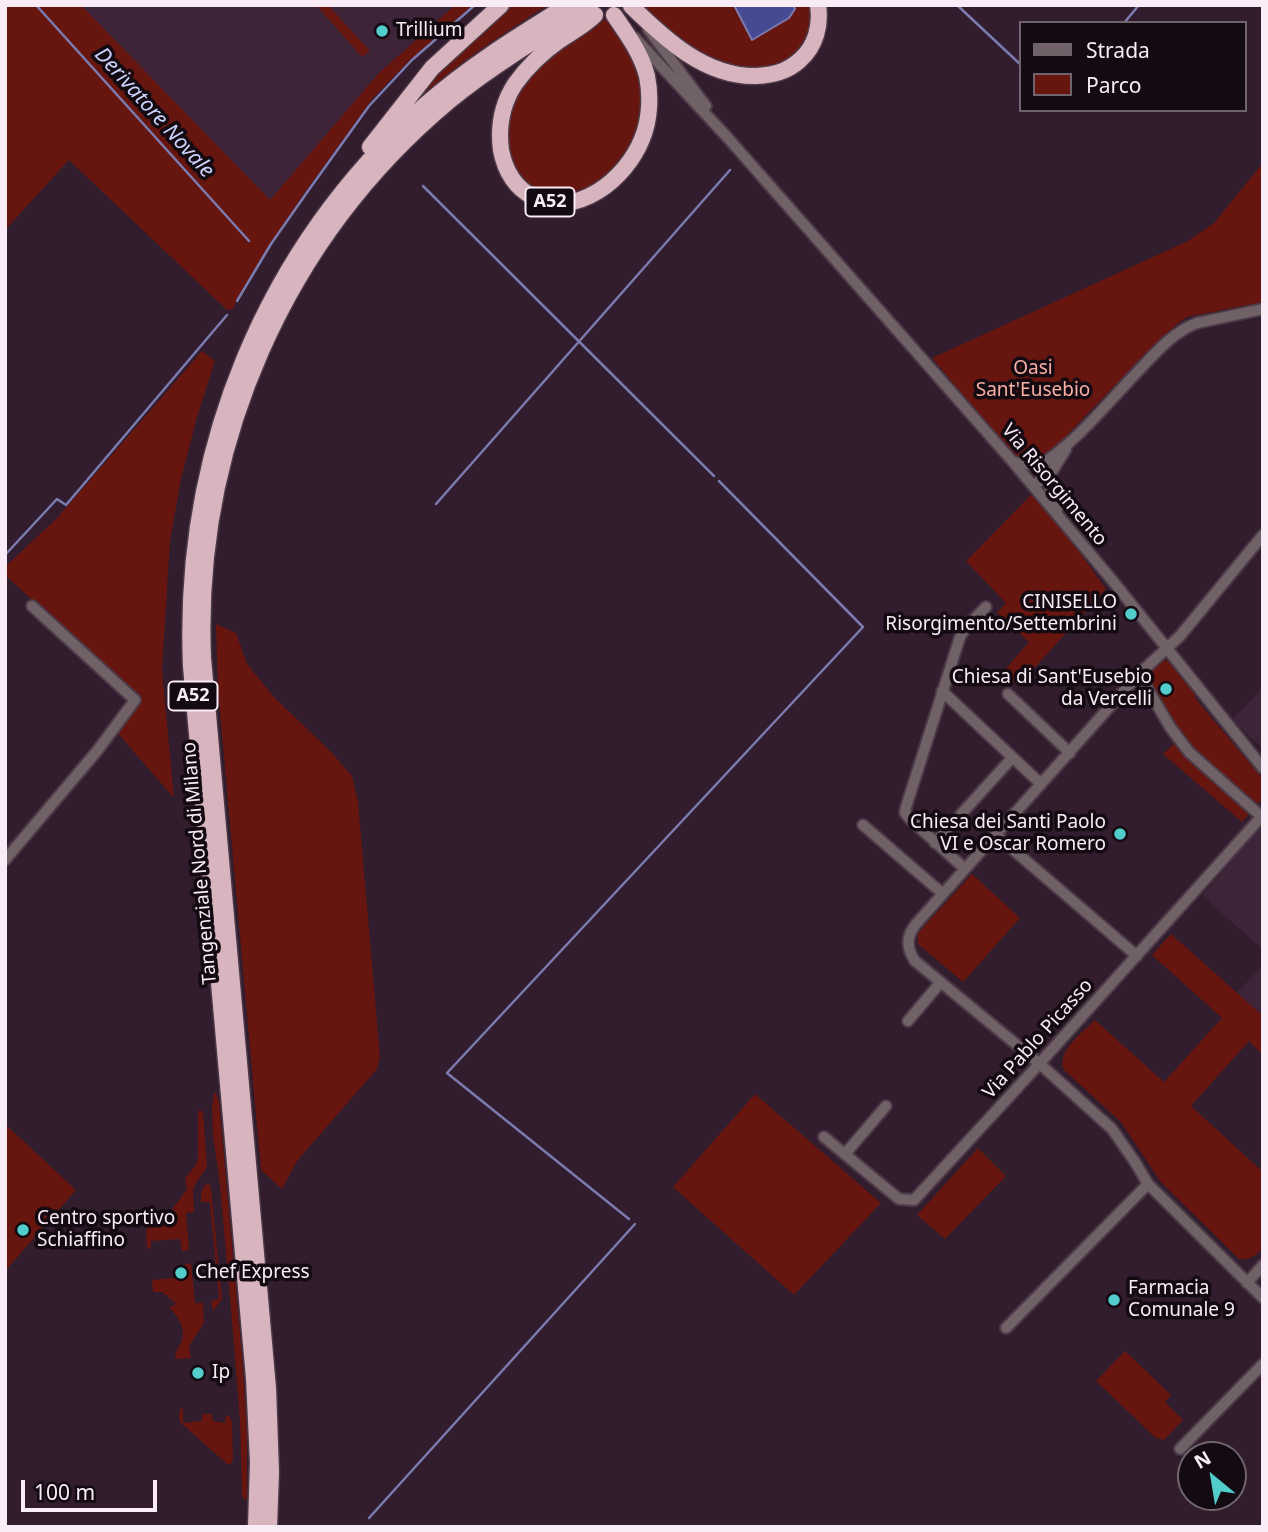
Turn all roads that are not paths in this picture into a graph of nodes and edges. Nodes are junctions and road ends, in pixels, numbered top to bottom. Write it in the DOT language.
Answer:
graph roads {
  1 [pos="501,5"];
  2 [pos="568,5"];
  3 [pos="818,5"];
  4 [pos="631,6"];
  5 [pos="614,15"];
  6 [pos="727,137"];
  7 [pos="306,241"];
  8 [pos="1263,309"];
  9 [pos="1069,443"];
  10 [pos="1013,462"];
  11 [pos="1039,466"];
  12 [pos="1048,478"];
  13 [pos="1031,484"];
  14 [pos="1063,522"];
  15 [pos="1263,535"];
  16 [pos="32,606"];
  17 [pos="986,607"];
  18 [pos="1167,647"];
  19 [pos="1139,674"];
  20 [pos="942,691"];
  21 [pos="1008,694"];
  22 [pos="1070,753"];
  23 [pos="1012,758"];
  24 [pos="1263,768"];
  25 [pos="1041,784"];
  26 [pos="1262,817"];
  27 [pos="863,825"];
  28 [pos="996,835"];
  29 [pos="935,843"];
  30 [pos="5,860"];
  31 [pos="965,869"];
  32 [pos="943,894"];
  33 [pos="1137,956"];
  34 [pos="940,983"];
  35 [pos="908,1021"];
  36 [pos="1040,1064"];
  37 [pos="886,1106"];
  38 [pos="824,1137"];
  39 [pos="845,1154"];
  40 [pos="1148,1184"];
  41 [pos="1263,1265"];
  42 [pos="1247,1283"];
  43 [pos="1263,1298"];
  44 [pos="1006,1328"];
  45 [pos="1263,1364"];
  46 [pos="1188,1441"];
  47 [pos="256,1527"];
  48 [pos="269,1527"];
  1 -- 7 [label="highway, A52"];
  2 -- 7 [label="highway, Tangenziale Nord di Milano / A52"];
  3 -- 4 [label="highway"];
  4 -- 6 [label="street, Via Risorgimento"];
  5 -- 6 [label="street, Via Risorgimento"];
  5 -- 48 [label="highway, Tangenziale Nord di Milano / A52"];
  6 -- 10 [label="street, Via Risorgimento"];
  7 -- 47 [label="highway, Tangenziale Nord di Milano / A52"];
  8 -- 9 [label="street"];
  9 -- 11 [label="street"];
  9 -- 12 [label="street"];
  10 -- 11 [label="street"];
  10 -- 13 [label="street, Via Risorgimento"];
  11 -- 13 [label="street"];
  12 -- 13 [label="street"];
  12 -- 14 [label="street"];
  13 -- 14 [label="street, Via Risorgimento"];
  14 -- 18 [label="street, Via Risorgimento"];
  15 -- 18 [label="street"];
  16 -- 30 [label="street"];
  17 -- 20 [label="street"];
  18 -- 19 [label="street"];
  18 -- 24 [label="street, Via Risorgimento"];
  19 -- 22 [label="street"];
  19 -- 26 [label="street"];
  20 -- 23 [label="street"];
  20 -- 29 [label="street"];
  21 -- 22 [label="street"];
  22 -- 25 [label="street"];
  23 -- 25 [label="street"];
  23 -- 29 [label="street"];
  25 -- 28 [label="street"];
  26 -- 33 [label="street, Via Pablo Picasso"];
  27 -- 32 [label="street"];
  28 -- 31 [label="street"];
  28 -- 33 [label="street"];
  29 -- 31 [label="street"];
  31 -- 32 [label="street"];
  32 -- 34 [label="street"];
  33 -- 36 [label="street, Via Pablo Picasso"];
  34 -- 35 [label="street"];
  34 -- 36 [label="street"];
  36 -- 39 [label="street, Via Pablo Picasso"];
  36 -- 40 [label="street"];
  37 -- 39 [label="street"];
  38 -- 39 [label="street, Via Pablo Picasso"];
  40 -- 42 [label="street"];
  40 -- 44 [label="street"];
  41 -- 42 [label="street"];
  42 -- 43 [label="street"];
  45 -- 46 [label="street"];
}
